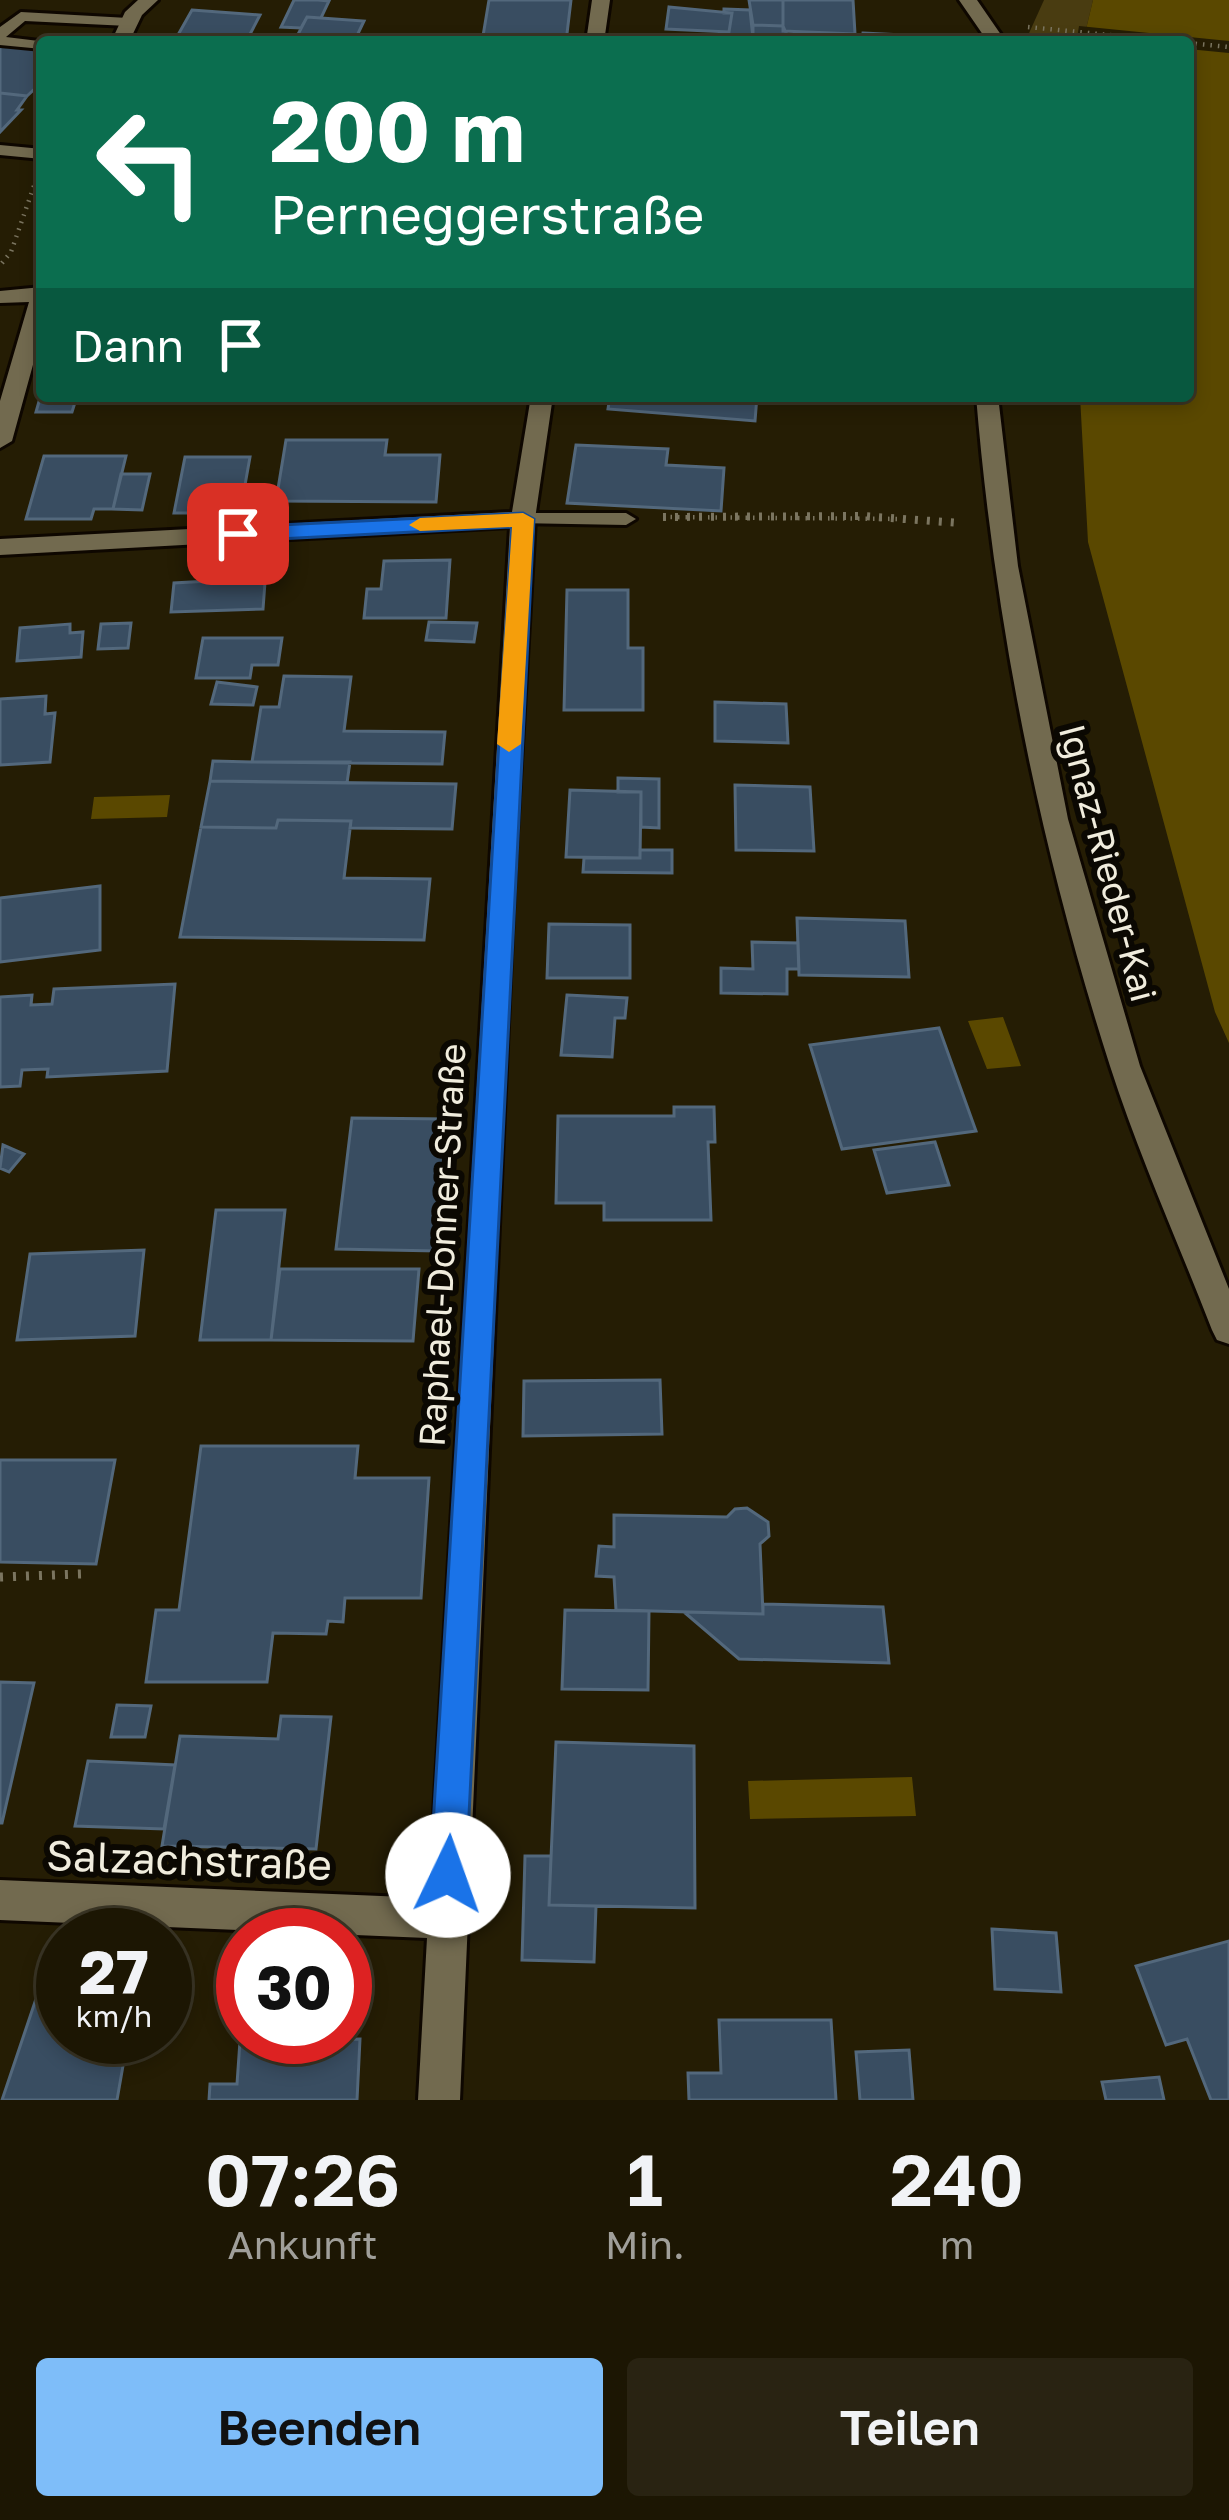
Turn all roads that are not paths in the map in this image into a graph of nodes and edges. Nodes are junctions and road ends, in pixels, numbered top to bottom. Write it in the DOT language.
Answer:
graph roads {
  1 [pos="149,0"];
  2 [pos="601,0"];
  3 [pos="968,0"];
  4 [pos="124,32"];
  5 [pos="596,36"];
  6 [pos="995,36"];
  7 [pos="0,38"];
  8 [pos="36,43"];
  9 [pos="0,149"];
  10 [pos="36,153"];
  11 [pos="36,294"];
  12 [pos="0,297"];
  13 [pos="36,315"];
  14 [pos="541,402"];
  15 [pos="988,402"];
  16 [pos="0,441"];
  17 [pos="523,519"];
  18 [pos="626,519"];
  19 [pos="0,547"];
  20 [pos="1229,1330"];
  21 [pos="0,1900"];
  22 [pos="446,1919"];
  23 [pos="439,2100"];
  1 -- 4 [label="street"];
  2 -- 5 [label="street"];
  3 -- 6 [label="street"];
  4 -- 7 [label="lane"];
  7 -- 8 [label="lane"];
  9 -- 10 [label="lane"];
  11 -- 12 [label="street"];
  13 -- 16 [label="street"];
  14 -- 17 [label="street, Raphael-Donner-Straße"];
  15 -- 20 [label="street, Ignaz-Rieder-Kai"];
  17 -- 18 [label="lane"];
  17 -- 19 [label="street"];
  17 -- 22 [label="street, Raphael-Donner-Straße"];
  21 -- 22 [label="street, Salzachstraße"];
  22 -- 23 [label="street, Raphael-Donner-Straße"];
}
